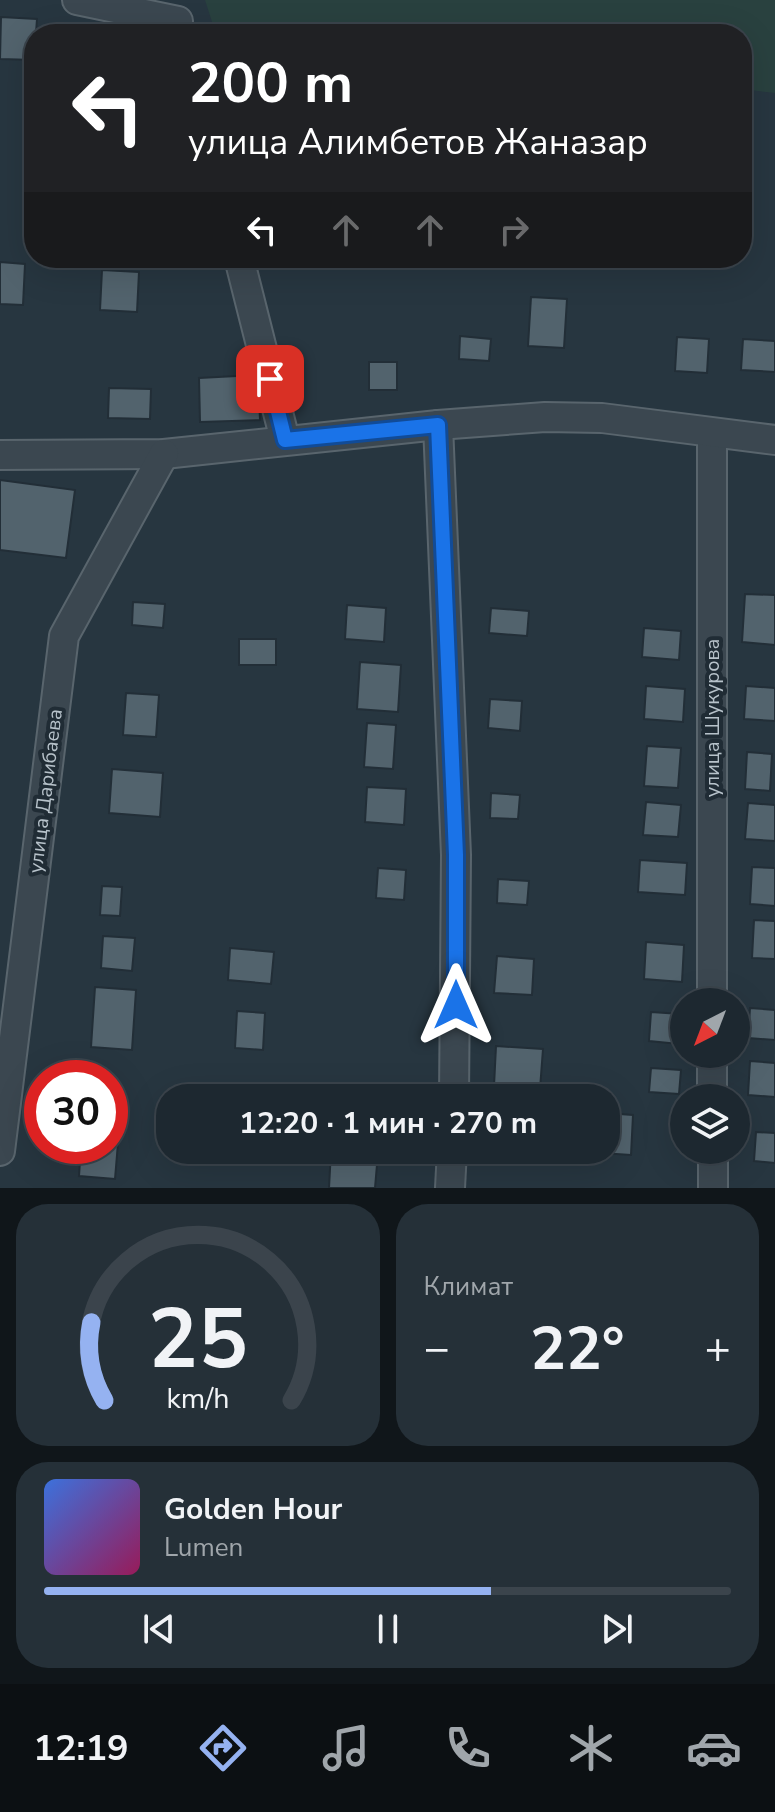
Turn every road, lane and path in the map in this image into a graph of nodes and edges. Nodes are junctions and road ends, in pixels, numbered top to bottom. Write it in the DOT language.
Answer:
graph roads {
  1 [pos="77,0"];
  2 [pos="178,18"];
  3 [pos="242,268"];
  4 [pos="438,425"];
  5 [pos="712,433"];
  6 [pos="285,440"];
  7 [pos="775,440"];
  8 [pos="164,454"];
  9 [pos="0,455"];
  10 [pos="712,988"];
  11 [pos="454,1084"];
  12 [pos="0,1151"];
  13 [pos="451,1164"];
  14 [pos="713,1164"];
  15 [pos="450,1188"];
  16 [pos="713,1188"];
  1 -- 2 [label="street"];
  3 -- 6 [label="street"];
  4 -- 5 [label="street"];
  4 -- 6 [label="street"];
  4 -- 11 [label="street"];
  5 -- 7 [label="street"];
  5 -- 10 [label="street, улица Шукурова"];
  6 -- 8 [label="street"];
  8 -- 9 [label="street"];
  8 -- 12 [label="street, улица Дарибаева"];
  13 -- 15 [label="street"];
  14 -- 16 [label="street"];
}
